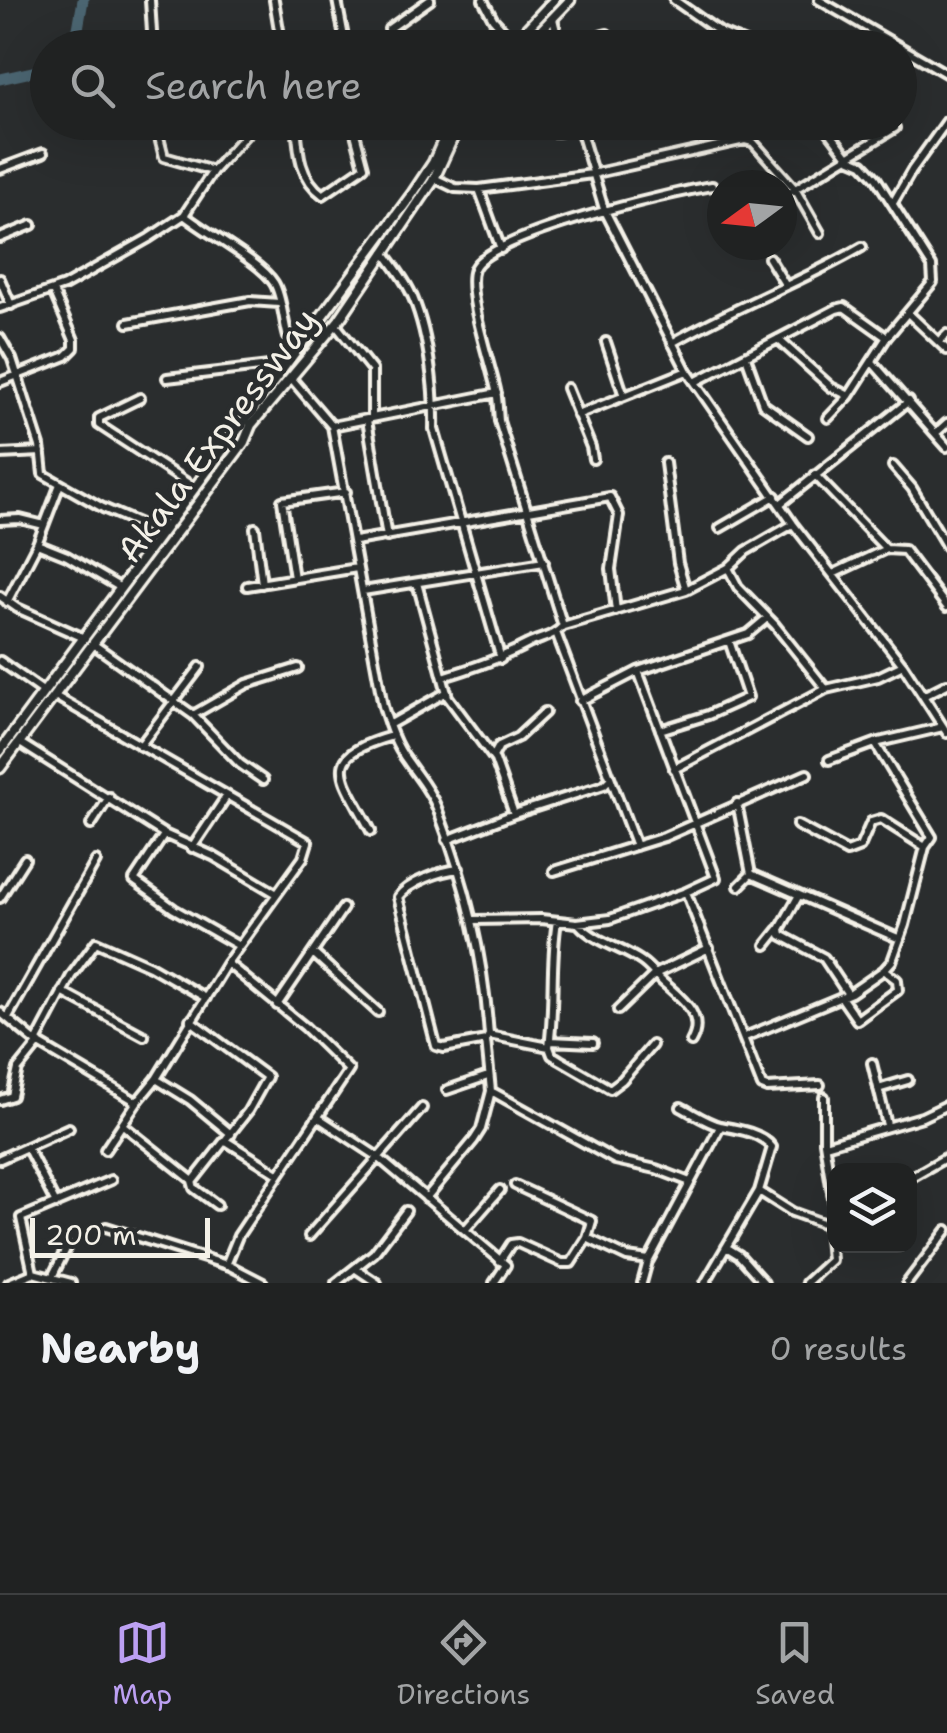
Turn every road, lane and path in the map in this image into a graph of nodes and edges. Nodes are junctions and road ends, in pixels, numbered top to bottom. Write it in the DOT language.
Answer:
graph roads {
  1 [pos="150,0"];
  2 [pos="274,0"];
  3 [pos="337,0"];
  4 [pos="430,0"];
  5 [pos="483,0"];
  6 [pos="570,0"];
  7 [pos="674,0"];
  8 [pos="819,0"];
  9 [pos="552,1"];
  10 [pos="417,4"];
  11 [pos="553,19"];
  12 [pos="389,29"];
  13 [pos="152,30"];
  14 [pos="279,30"];
  15 [pos="343,30"];
  16 [pos="501,30"];
  17 [pos="526,30"];
  18 [pos="542,30"];
  19 [pos="556,30"];
  20 [pos="717,30"];
  21 [pos="871,30"];
  22 [pos="917,57"];
  23 [pos="947,74"];
  24 [pos="947,121"];
  25 [pos="160,140"];
  26 [pos="241,140"];
  27 [pos="297,140"];
  28 [pos="357,140"];
  29 [pos="442,140"];
  30 [pos="452,140"];
  31 [pos="582,140"];
  32 [pos="836,140"];
  33 [pos="876,140"];
  34 [pos="43,153"];
  35 [pos="849,158"];
  36 [pos="0,169"];
  37 [pos="778,170"];
  38 [pos="213,171"];
  39 [pos="592,174"];
  40 [pos="434,178"];
  41 [pos="707,187"];
  42 [pos="479,189"];
  43 [pos="797,189"];
  44 [pos="797,193"];
  45 [pos="893,204"];
  46 [pos="604,209"];
  47 [pos="184,215"];
  48 [pos="32,225"];
  49 [pos="820,233"];
  50 [pos="0,238"];
  51 [pos="862,247"];
  52 [pos="502,248"];
  53 [pos="384,252"];
  54 [pos="770,260"];
  55 [pos="947,271"];
  56 [pos="935,274"];
  57 [pos="0,280"];
  58 [pos="786,286"];
  59 [pos="53,291"];
  60 [pos="280,303"];
  61 [pos="11,305"];
  62 [pos="0,308"];
  63 [pos="909,314"];
  64 [pos="321,317"];
  65 [pos="337,322"];
  66 [pos="128,323"];
  67 [pos="947,334"];
  68 [pos="307,335"];
  69 [pos="887,337"];
  70 [pos="0,338"];
  71 [pos="778,339"];
  72 [pos="606,342"];
  73 [pos="940,342"];
  74 [pos="672,343"];
  75 [pos="318,345"];
  76 [pos="947,350"];
  77 [pos="295,351"];
  78 [pos="746,357"];
  79 [pos="873,363"];
  80 [pos="286,364"];
  81 [pos="687,372"];
  82 [pos="17,378"];
  83 [pos="167,378"];
  84 [pos="292,378"];
  85 [pos="0,382"];
  86 [pos="695,382"];
  87 [pos="567,388"];
  88 [pos="497,392"];
  89 [pos="624,396"];
  90 [pos="849,396"];
  91 [pos="140,398"];
  92 [pos="909,401"];
  93 [pos="436,406"];
  94 [pos="577,415"];
  95 [pos="369,418"];
  96 [pos="828,418"];
  97 [pos="947,423"];
  98 [pos="332,426"];
  99 [pos="936,432"];
  100 [pos="808,436"];
  101 [pos="947,448"];
  102 [pos="41,452"];
  103 [pos="0,454"];
  104 [pos="593,459"];
  105 [pos="665,464"];
  106 [pos="893,466"];
  107 [pos="816,475"];
  108 [pos="60,484"];
  109 [pos="195,488"];
  110 [pos="346,492"];
  111 [pos="774,496"];
  112 [pos="780,504"];
  113 [pos="527,513"];
  114 [pos="0,520"];
  115 [pos="793,524"];
  116 [pos="44,525"];
  117 [pos="460,525"];
  118 [pos="255,528"];
  119 [pos="720,528"];
  120 [pos="161,533"];
  121 [pos="387,537"];
  122 [pos="355,541"];
  123 [pos="37,544"];
  124 [pos="947,547"];
  125 [pos="886,549"];
  126 [pos="544,562"];
  127 [pos="357,568"];
  128 [pos="728,568"];
  129 [pos="477,574"];
  130 [pos="833,574"];
  131 [pos="294,578"];
  132 [pos="417,583"];
  133 [pos="262,584"];
  134 [pos="247,586"];
  135 [pos="122,588"];
  136 [pos="686,590"];
  137 [pos="363,591"];
  138 [pos="4,599"];
  139 [pos="947,607"];
  140 [pos="616,611"];
  141 [pos="766,618"];
  142 [pos="563,626"];
  143 [pos="557,635"];
  144 [pos="84,638"];
  145 [pos="729,641"];
  146 [pos="93,644"];
  147 [pos="501,659"];
  148 [pos="0,661"];
  149 [pos="66,662"];
  150 [pos="903,665"];
  151 [pos="200,668"];
  152 [pos="298,668"];
  153 [pos="74,670"];
  154 [pos="638,671"];
  155 [pos="443,677"];
  156 [pos="947,684"];
  157 [pos="826,689"];
  158 [pos="447,692"];
  159 [pos="44,693"];
  160 [pos="55,696"];
  161 [pos="923,696"];
  162 [pos="580,701"];
  163 [pos="174,703"];
  164 [pos="545,712"];
  165 [pos="193,716"];
  166 [pos="389,724"];
  167 [pos="660,730"];
  168 [pos="945,730"];
  169 [pos="392,736"];
  170 [pos="4,738"];
  171 [pos="20,743"];
  172 [pos="876,743"];
  173 [pos="140,746"];
  174 [pos="0,750"];
  175 [pos="493,756"];
  176 [pos="829,760"];
  177 [pos="0,768"];
  178 [pos="674,770"];
  179 [pos="807,774"];
  180 [pos="263,780"];
  181 [pos="608,782"];
  182 [pos="109,797"];
  183 [pos="226,797"];
  184 [pos="737,803"];
  185 [pos="514,814"];
  186 [pos="692,822"];
  187 [pos="91,825"];
  188 [pos="797,825"];
  189 [pos="371,831"];
  190 [pos="164,834"];
  191 [pos="447,840"];
  192 [pos="636,846"];
  193 [pos="925,847"];
  194 [pos="192,848"];
  195 [pos="25,860"];
  196 [pos="96,860"];
  197 [pos="460,869"];
  198 [pos="554,871"];
  199 [pos="750,874"];
  200 [pos="739,886"];
  201 [pos="686,892"];
  202 [pos="277,894"];
  203 [pos="799,895"];
  204 [pos="0,898"];
  205 [pos="343,908"];
  206 [pos="474,920"];
  207 [pos="557,921"];
  208 [pos="578,923"];
  209 [pos="780,928"];
  210 [pos="900,939"];
  211 [pos="766,944"];
  212 [pos="239,946"];
  213 [pos="708,948"];
  214 [pos="313,958"];
  215 [pos="227,963"];
  216 [pos="884,970"];
  217 [pos="655,974"];
  218 [pos="62,992"];
  219 [pos="844,996"];
  220 [pos="206,998"];
  221 [pos="277,1005"];
  222 [pos="618,1010"];
  223 [pos="378,1012"];
  224 [pos="4,1014"];
  225 [pos="190,1020"];
  226 [pos="144,1036"];
  227 [pos="487,1037"];
  228 [pos="745,1037"];
  229 [pos="38,1042"];
  230 [pos="691,1042"];
  231 [pos="593,1043"];
  232 [pos="549,1044"];
  233 [pos="652,1045"];
  234 [pos="872,1064"];
  235 [pos="488,1076"];
  236 [pos="156,1079"];
  237 [pos="908,1080"];
  238 [pos="820,1085"];
  239 [pos="878,1089"];
  240 [pos="446,1090"];
  241 [pos="491,1091"];
  242 [pos="824,1097"];
  243 [pos="0,1100"];
  244 [pos="138,1102"];
  245 [pos="947,1104"];
  246 [pos="422,1108"];
  247 [pos="681,1108"];
  248 [pos="319,1118"];
  249 [pos="888,1125"];
  250 [pos="124,1126"];
  251 [pos="721,1126"];
  252 [pos="69,1128"];
  253 [pos="229,1138"];
  254 [pos="825,1145"];
  255 [pos="27,1147"];
  256 [pos="104,1150"];
  257 [pos="947,1157"];
  258 [pos="378,1158"];
  259 [pos="0,1160"];
  260 [pos="828,1163"];
  261 [pos="278,1174"];
  262 [pos="917,1174"];
  263 [pos="111,1180"];
  264 [pos="192,1181"];
  265 [pos="690,1182"];
  266 [pos="515,1186"];
  267 [pos="500,1190"];
  268 [pos="760,1191"];
  269 [pos="426,1198"];
  270 [pos="56,1204"];
  271 [pos="216,1204"];
  272 [pos="406,1211"];
  273 [pos="106,1227"];
  274 [pos="465,1230"];
  275 [pos="947,1230"];
  276 [pos="309,1236"];
  277 [pos="587,1238"];
  278 [pos="67,1247"];
  279 [pos="726,1247"];
  280 [pos="649,1260"];
  281 [pos="500,1261"];
  282 [pos="226,1265"];
  283 [pos="356,1270"];
  284 [pos="33,1273"];
  285 [pos="52,1278"];
  286 [pos="260,1282"];
  287 [pos="9,1283"];
  288 [pos="70,1283"];
  289 [pos="336,1283"];
  290 [pos="377,1283"];
  291 [pos="494,1283"];
  292 [pos="642,1283"];
  293 [pos="705,1283"];
  294 [pos="764,1283"];
  295 [pos="806,1283"];
  296 [pos="907,1283"];
  1 -- 13 [label="street"];
  2 -- 14 [label="street"];
  3 -- 15 [label="street"];
  4 -- 10 [label="street"];
  5 -- 16 [label="street"];
  6 -- 11 [label="main road"];
  7 -- 20 [label="street"];
  8 -- 21 [label="street"];
  9 -- 17 [label="main road"];
  10 -- 12 [label="street"];
  11 -- 18 [label="main road"];
  11 -- 19 [label="street"];
  22 -- 23 [label="street"];
  24 -- 45 [label="street"];
  25 -- 38 [label="street"];
  26 -- 38 [label="street"];
  27 -- 28 [label="street"];
  29 -- 64 [label="main road, Akala Expressway"];
  30 -- 40 [label="main road, Akala Expressway"];
  31 -- 39 [label="street"];
  32 -- 35 [label="street"];
  33 -- 35 [label="street"];
  34 -- 36 [label="street"];
  35 -- 43 [label="street"];
  35 -- 45 [label="street"];
  37 -- 39 [label="street"];
  38 -- 47 [label="street"];
  39 -- 42 [label="street"];
  39 -- 46 [label="street"];
  40 -- 42 [label="street"];
  40 -- 53 [label="main road, Akala Expressway"];
  41 -- 46 [label="street"];
  42 -- 52 [label="street"];
  44 -- 49 [label="street"];
  45 -- 56 [label="street"];
  46 -- 52 [label="street"];
  46 -- 74 [label="street"];
  47 -- 59 [label="street"];
  47 -- 60 [label="street"];
  48 -- 50 [label="street"];
  51 -- 58 [label="street"];
  52 -- 88 [label="street"];
  53 -- 65 [label="main road, Akala Expressway"];
  53 -- 93 [label="street"];
  54 -- 58 [label="street"];
  55 -- 56 [label="street"];
  56 -- 63 [label="street"];
  57 -- 61 [label="street"];
  58 -- 74 [label="street"];
  59 -- 61 [label="street"];
  59 -- 82 [label="street"];
  60 -- 66 [label="street"];
  60 -- 77 [label="street"];
  61 -- 62 [label="street"];
  63 -- 69 [label="street"];
  63 -- 73 [label="street"];
  64 -- 65 [label="main road"];
  64 -- 68 [label="main road, Akala Expressway"];
  65 -- 75 [label="main road, Akala Expressway"];
  65 -- 95 [label="street"];
  67 -- 73 [label="street"];
  68 -- 75 [label="main road"];
  68 -- 77 [label="main road, Akala Expressway"];
  69 -- 71 [label="street"];
  69 -- 79 [label="street"];
  70 -- 82 [label="street"];
  71 -- 78 [label="street"];
  71 -- 90 [label="street"];
  72 -- 89 [label="street"];
  73 -- 76 [label="street"];
  74 -- 81 [label="street"];
  75 -- 84 [label="main road, Akala Expressway"];
  77 -- 80 [label="main road, Akala Expressway"];
  78 -- 86 [label="street"];
  78 -- 100 [label="street"];
  79 -- 90 [label="street"];
  79 -- 92 [label="street"];
  80 -- 83 [label="street"];
  80 -- 109 [label="main road, Akala Expressway"];
  81 -- 86 [label="street"];
  81 -- 89 [label="street"];
  82 -- 85 [label="street"];
  82 -- 102 [label="street"];
  84 -- 98 [label="street"];
  84 -- 146 [label="main road, Akala Expressway"];
  86 -- 111 [label="street"];
  87 -- 94 [label="street"];
  88 -- 93 [label="street"];
  88 -- 113 [label="street"];
  89 -- 94 [label="street"];
  90 -- 96 [label="street"];
  91 -- 109 [label="street"];
  92 -- 99 [label="street"];
  92 -- 107 [label="street"];
  93 -- 95 [label="street"];
  93 -- 117 [label="street"];
  94 -- 104 [label="street"];
  95 -- 98 [label="street"];
  95 -- 121 [label="street"];
  97 -- 99 [label="street"];
  98 -- 110 [label="street"];
  99 -- 101 [label="street"];
  102 -- 103 [label="street"];
  102 -- 108 [label="street"];
  105 -- 136 [label="street"];
  106 -- 124 [label="street"];
  107 -- 112 [label="street"];
  107 -- 125 [label="street"];
  108 -- 116 [label="street"];
  108 -- 120 [label="street"];
  109 -- 120 [label="main road, Akala Expressway"];
  110 -- 122 [label="street"];
  110 -- 131 [label="street"];
  111 -- 112 [label="street"];
  111 -- 119 [label="street"];
  112 -- 115 [label="street"];
  113 -- 117 [label="street"];
  113 -- 126 [label="street"];
  113 -- 140 [label="street"];
  114 -- 116 [label="street"];
  115 -- 128 [label="street"];
  115 -- 130 [label="street"];
  116 -- 123 [label="street"];
  117 -- 121 [label="street"];
  117 -- 129 [label="street"];
  118 -- 133 [label="street"];
  120 -- 135 [label="main road, Akala Expressway"];
  121 -- 122 [label="street"];
  122 -- 127 [label="street"];
  123 -- 135 [label="street"];
  123 -- 138 [label="street"];
  125 -- 130 [label="street"];
  125 -- 139 [label="street"];
  126 -- 129 [label="street"];
  126 -- 142 [label="street"];
  127 -- 131 [label="street"];
  127 -- 137 [label="street"];
  128 -- 136 [label="street"];
  128 -- 141 [label="street"];
  129 -- 132 [label="street"];
  129 -- 147 [label="street"];
  130 -- 150 [label="street"];
  131 -- 133 [label="street"];
  132 -- 137 [label="street"];
  132 -- 155 [label="street"];
  133 -- 134 [label="street"];
  135 -- 144 [label="main road, Akala Expressway"];
  136 -- 140 [label="street"];
  137 -- 166 [label="street"];
  138 -- 144 [label="street"];
  140 -- 142 [label="street"];
  141 -- 145 [label="street"];
  141 -- 157 [label="street"];
  142 -- 143 [label="street"];
  143 -- 147 [label="street"];
  143 -- 162 [label="street"];
  144 -- 149 [label="main road, Akala Expressway"];
  145 -- 154 [label="street"];
  145 -- 167 [label="street"];
  146 -- 153 [label="main road, Akala Expressway"];
  146 -- 163 [label="street"];
  147 -- 155 [label="street"];
  148 -- 159 [label="street"];
  149 -- 153 [label="main road"];
  149 -- 159 [label="main road, Akala Expressway"];
  150 -- 157 [label="street"];
  150 -- 161 [label="street"];
  151 -- 163 [label="street"];
  152 -- 165 [label="street"];
  153 -- 160 [label="main road, Akala Expressway"];
  154 -- 162 [label="street"];
  154 -- 167 [label="street"];
  155 -- 158 [label="street"];
  156 -- 161 [label="street"];
  157 -- 178 [label="street"];
  158 -- 166 [label="street"];
  158 -- 175 [label="street"];
  159 -- 170 [label="main road, Akala Expressway"];
  160 -- 171 [label="main road, Akala Expressway"];
  160 -- 173 [label="street"];
  161 -- 168 [label="street"];
  162 -- 181 [label="street"];
  163 -- 165 [label="street"];
  163 -- 173 [label="street"];
  164 -- 175 [label="street"];
  165 -- 180 [label="street"];
  166 -- 169 [label="street"];
  167 -- 178 [label="street"];
  168 -- 172 [label="street"];
  169 -- 189 [label="street"];
  169 -- 191 [label="street"];
  170 -- 174 [label="main road, Akala Expressway"];
  171 -- 177 [label="main road, Akala Expressway"];
  171 -- 182 [label="street"];
  172 -- 176 [label="street"];
  172 -- 193 [label="street"];
  173 -- 183 [label="street"];
  175 -- 185 [label="street"];
  178 -- 186 [label="street"];
  179 -- 184 [label="street"];
  181 -- 185 [label="street"];
  181 -- 192 [label="street"];
  182 -- 187 [label="street"];
  182 -- 190 [label="street"];
  183 -- 194 [label="street"];
  183 -- 202 [label="street"];
  184 -- 186 [label="street"];
  184 -- 199 [label="street"];
  185 -- 191 [label="street"];
  186 -- 192 [label="street"];
  186 -- 201 [label="street"];
  188 -- 193 [label="street"];
  190 -- 194 [label="street"];
  190 -- 212 [label="street"];
  191 -- 197 [label="street"];
  192 -- 198 [label="street"];
  193 -- 210 [label="street"];
  194 -- 202 [label="street"];
  195 -- 204 [label="street"];
  196 -- 224 [label="street"];
  197 -- 206 [label="street"];
  197 -- 227 [label="street"];
  199 -- 200 [label="street"];
  199 -- 203 [label="street"];
  201 -- 208 [label="street"];
  201 -- 213 [label="street"];
  202 -- 212 [label="street"];
  203 -- 209 [label="street"];
  203 -- 210 [label="street"];
  205 -- 214 [label="street"];
  206 -- 207 [label="street"];
  206 -- 227 [label="street"];
  207 -- 208 [label="street"];
  207 -- 232 [label="street"];
  208 -- 217 [label="street"];
  209 -- 211 [label="street"];
  209 -- 219 [label="street"];
  210 -- 216 [label="street"];
  212 -- 215 [label="street"];
  213 -- 217 [label="street"];
  213 -- 228 [label="street"];
  214 -- 221 [label="street"];
  214 -- 223 [label="street"];
  215 -- 220 [label="street"];
  215 -- 221 [label="street"];
  216 -- 219 [label="street"];
  216 -- 219 [label="street"];
  217 -- 222 [label="street"];
  217 -- 230 [label="street"];
  218 -- 220 [label="street"];
  218 -- 226 [label="street"];
  218 -- 229 [label="street"];
  219 -- 228 [label="street"];
  220 -- 225 [label="street"];
  221 -- 248 [label="street"];
  224 -- 229 [label="street"];
  225 -- 236 [label="street"];
  225 -- 253 [label="street"];
  227 -- 232 [label="street"];
  227 -- 235 [label="street"];
  228 -- 238 [label="street"];
  229 -- 243 [label="street"];
  229 -- 244 [label="street"];
  231 -- 232 [label="street"];
  232 -- 233 [label="street"];
  234 -- 239 [label="street"];
  235 -- 240 [label="street"];
  235 -- 241 [label="street"];
  236 -- 244 [label="street"];
  236 -- 253 [label="street"];
  237 -- 239 [label="street"];
  239 -- 249 [label="street"];
  241 -- 265 [label="street"];
  241 -- 269 [label="street"];
  242 -- 254 [label="street"];
  244 -- 250 [label="street"];
  245 -- 249 [label="street"];
  246 -- 258 [label="street"];
  247 -- 251 [label="street"];
  248 -- 258 [label="street"];
  248 -- 261 [label="street"];
  249 -- 254 [label="street"];
  250 -- 256 [label="street"];
  250 -- 264 [label="street"];
  251 -- 265 [label="street"];
  251 -- 268 [label="street"];
  252 -- 255 [label="street"];
  253 -- 261 [label="street"];
  253 -- 264 [label="street"];
  254 -- 260 [label="street"];
  255 -- 259 [label="street"];
  255 -- 270 [label="street"];
  257 -- 262 [label="street"];
  258 -- 269 [label="street"];
  258 -- 276 [label="street"];
  261 -- 282 [label="street"];
  263 -- 270 [label="street"];
  264 -- 271 [label="street"];
  265 -- 280 [label="street"];
  266 -- 277 [label="street"];
  267 -- 274 [label="street"];
  268 -- 279 [label="street"];
  268 -- 295 [label="street"];
  269 -- 274 [label="street"];
  270 -- 284 [label="street"];
  272 -- 283 [label="street"];
  273 -- 282 [label="street"];
  274 -- 281 [label="street"];
  275 -- 296 [label="street"];
  277 -- 280 [label="street"];
  277 -- 281 [label="street"];
  278 -- 285 [label="street"];
  279 -- 293 [label="street"];
  279 -- 294 [label="street"];
  280 -- 292 [label="street"];
  281 -- 291 [label="street"];
  282 -- 286 [label="street"];
  283 -- 289 [label="street"];
  283 -- 290 [label="street"];
  284 -- 285 [label="street"];
  284 -- 287 [label="street"];
  285 -- 288 [label="street"];
}
